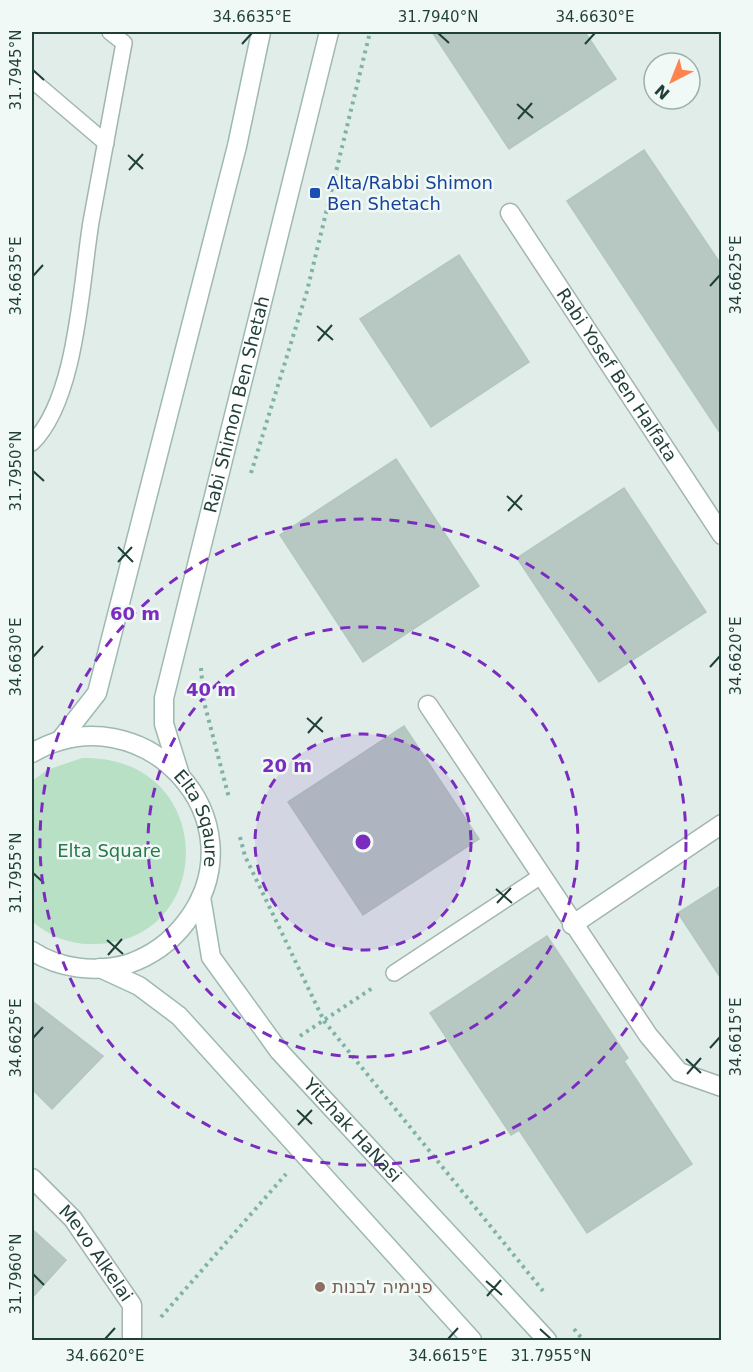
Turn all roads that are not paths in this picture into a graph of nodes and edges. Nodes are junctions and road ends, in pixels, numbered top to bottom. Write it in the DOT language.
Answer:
graph roads {
  1 [pos="110,32"];
  2 [pos="261,32"];
  3 [pos="329,32"];
  4 [pos="32,80"];
  5 [pos="106,143"];
  6 [pos="510,213"];
  7 [pos="32,442"];
  8 [pos="722,535"];
  9 [pos="428,705"];
  10 [pos="61,739"];
  11 [pos="32,753"];
  12 [pos="180,775"];
  13 [pos="722,824"];
  14 [pos="541,876"];
  15 [pos="201,897"];
  16 [pos="572,925"];
  17 [pos="32,951"];
  18 [pos="100,968"];
  19 [pos="394,973"];
  20 [pos="722,1087"];
  21 [pos="32,1178"];
  22 [pos="132,1341"];
  23 [pos="472,1341"];
  24 [pos="547,1341"];
  1 -- 5 [label="lane"];
  2 -- 10 [label="street"];
  3 -- 12 [label="street, Rabi Shimon Ben Shetah"];
  4 -- 5 [label="lane"];
  5 -- 7 [label="lane"];
  6 -- 8 [label="street, Rabi Yosef Ben Halfata"];
  9 -- 14 [label="street"];
  10 -- 11 [label="street, Elta Sqaure"];
  10 -- 12 [label="street, Elta Sqaure"];
  12 -- 15 [label="street, Elta Sqaure"];
  13 -- 16 [label="street"];
  14 -- 16 [label="street"];
  14 -- 19 [label="lane"];
  15 -- 18 [label="street, Elta Sqaure"];
  15 -- 24 [label="street, Yitzhak HaNasi"];
  16 -- 20 [label="street"];
  17 -- 18 [label="street, Elta Sqaure"];
  18 -- 23 [label="street"];
  21 -- 22 [label="street, Mevo Alkelai"];
}
